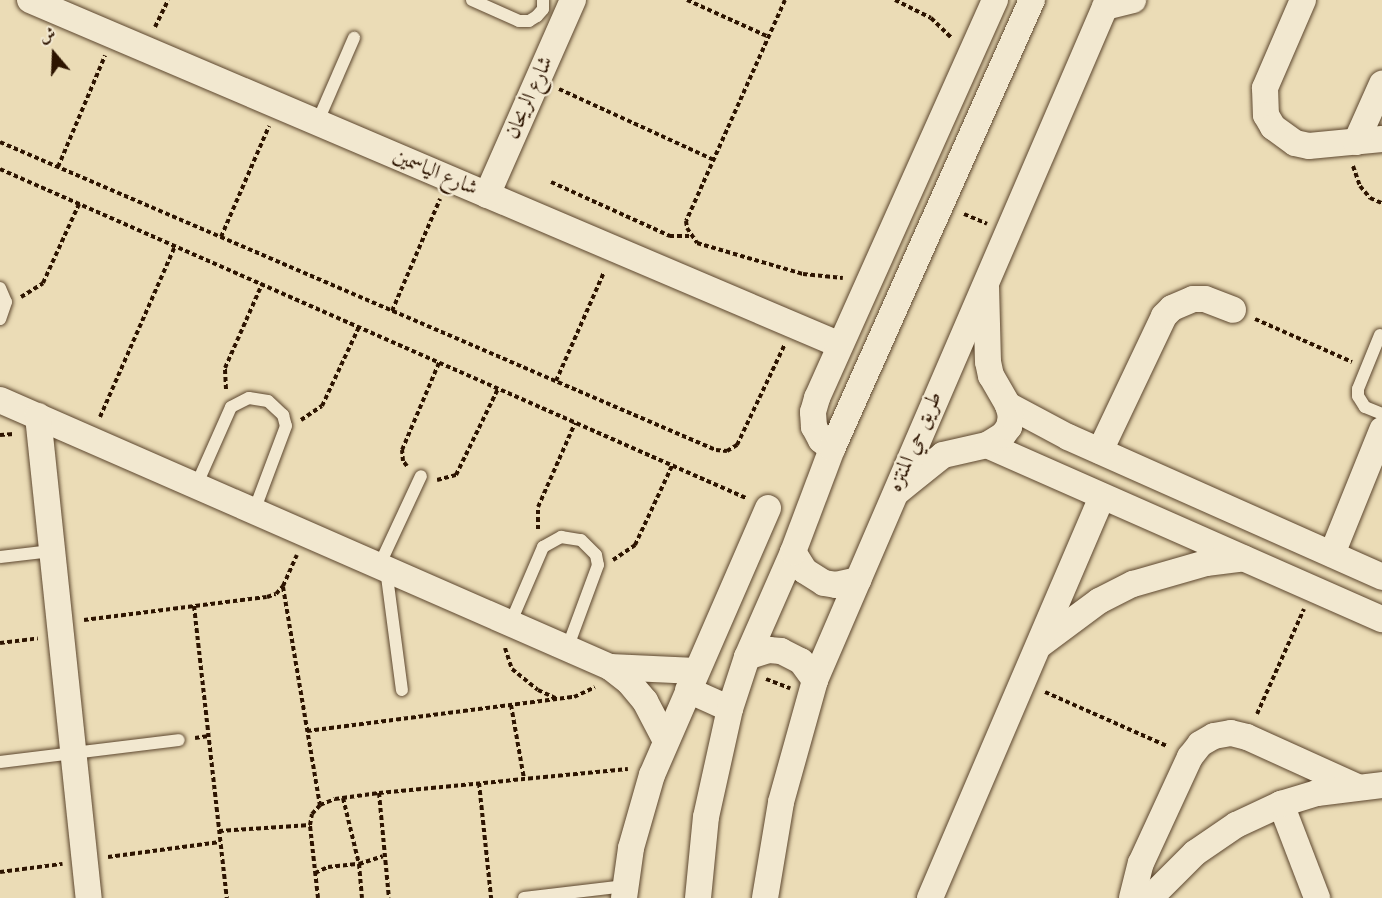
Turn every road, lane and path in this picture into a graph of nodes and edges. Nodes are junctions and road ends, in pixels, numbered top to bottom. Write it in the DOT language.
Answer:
graph roads {
  1 [pos="30,0"];
  2 [pos="472,0"];
  3 [pos="687,0"];
  4 [pos="785,0"];
  5 [pos="895,0"];
  6 [pos="995,0"];
  7 [pos="1032,0"];
  8 [pos="1133,0"];
  9 [pos="1303,0"];
  10 [pos="1106,3"];
  11 [pos="556,7"];
  12 [pos="114,36"];
  13 [pos="769,37"];
  14 [pos="354,38"];
  15 [pos="972,52"];
  16 [pos="1382,84"];
  17 [pos="573,95"];
  18 [pos="278,106"];
  19 [pos="317,123"];
  20 [pos="1382,139"];
  21 [pos="0,142"];
  22 [pos="1356,142"];
  23 [pos="714,160"];
  24 [pos="58,167"];
  25 [pos="0,169"];
  26 [pos="449,179"];
  27 [pos="551,182"];
  28 [pos="488,195"];
  29 [pos="595,202"];
  30 [pos="1382,203"];
  31 [pos="79,204"];
  32 [pos="941,204"];
  33 [pos="591,210"];
  34 [pos="1006,232"];
  35 [pos="690,236"];
  36 [pos="221,237"];
  37 [pos="175,246"];
  38 [pos="614,249"];
  39 [pos="986,278"];
  40 [pos="262,284"];
  41 [pos="867,286"];
  42 [pos="0,288"];
  43 [pos="6,302"];
  44 [pos="1233,310"];
  45 [pos="392,311"];
  46 [pos="0,319"];
  47 [pos="794,325"];
  48 [pos="358,327"];
  49 [pos="1380,335"];
  50 [pos="840,345"];
  51 [pos="439,363"];
  52 [pos="1366,368"];
  53 [pos="556,381"];
  54 [pos="498,389"];
  55 [pos="0,400"];
  56 [pos="1008,405"];
  57 [pos="231,407"];
  58 [pos="1382,414"];
  59 [pos="38,416"];
  60 [pos="575,423"];
  61 [pos="286,426"];
  62 [pos="1382,430"];
  63 [pos="1068,437"];
  64 [pos="90,440"];
  65 [pos="987,445"];
  66 [pos="832,449"];
  67 [pos="1100,451"];
  68 [pos="672,465"];
  69 [pos="1053,474"];
  70 [pos="421,476"];
  71 [pos="196,486"];
  72 [pos="1102,496"];
  73 [pos="892,497"];
  74 [pos="768,508"];
  75 [pos="254,512"];
  76 [pos="306,535"];
  77 [pos="543,547"];
  78 [pos="52,551"];
  79 [pos="793,552"];
  80 [pos="1332,554"];
  81 [pos="0,557"];
  82 [pos="1244,558"];
  83 [pos="598,565"];
  84 [pos="383,568"];
  85 [pos="1382,577"];
  86 [pos="858,580"];
  87 [pos="283,586"];
  88 [pos="1313,589"];
  89 [pos="194,606"];
  90 [pos="1382,619"];
  91 [pos="510,624"];
  92 [pos="60,629"];
  93 [pos="0,643"];
  94 [pos="1038,646"];
  95 [pos="567,649"];
  96 [pos="745,664"];
  97 [pos="610,668"];
  98 [pos="692,680"];
  99 [pos="1023,682"];
  100 [pos="812,688"];
  101 [pos="402,690"];
  102 [pos="557,699"];
  103 [pos="511,705"];
  104 [pos="730,709"];
  105 [pos="307,731"];
  106 [pos="1247,737"];
  107 [pos="179,740"];
  108 [pos="666,741"];
  109 [pos="74,753"];
  110 [pos="1190,756"];
  111 [pos="0,762"];
  112 [pos="652,775"];
  113 [pos="524,779"];
  114 [pos="479,783"];
  115 [pos="1382,784"];
  116 [pos="1355,786"];
  117 [pos="379,794"];
  118 [pos="343,798"];
  119 [pos="1281,804"];
  120 [pos="320,805"];
  121 [pos="310,825"];
  122 [pos="219,831"];
  123 [pos="384,856"];
  124 [pos="359,864"];
  125 [pos="315,873"];
  126 [pos="624,892"];
  127 [pos="935,896"];
  128 [pos="89,898"];
  129 [pos="227,898"];
  130 [pos="318,898"];
  131 [pos="362,898"];
  132 [pos="389,898"];
  133 [pos="491,898"];
  134 [pos="524,898"];
  135 [pos="698,898"];
  136 [pos="765,898"];
  137 [pos="1131,898"];
  138 [pos="1150,898"];
  139 [pos="1317,898"];
  1 -- 12 [label="street, شارع الياسمين"];
  2 -- 11 [label="lane"];
  3 -- 13 [label="path"];
  4 -- 13 [label="path"];
  5 -- 15 [label="path"];
  6 -- 15 [label="street"];
  7 -- 32 [label="street"];
  8 -- 10 [label="street"];
  9 -- 22 [label="street"];
  10 -- 34 [label="street, طريق حي المنتزه"];
  11 -- 28 [label="street, شارع الريحان"];
  12 -- 18 [label="street, شارع الياسمين"];
  12 -- 24 [label="path"];
  13 -- 23 [label="path"];
  14 -- 19 [label="lane"];
  15 -- 41 [label="street"];
  16 -- 22 [label="street"];
  17 -- 23 [label="path"];
  18 -- 19 [label="street, شارع الياسمين"];
  18 -- 36 [label="path"];
  19 -- 26 [label="street, شارع الياسمين"];
  20 -- 22 [label="street"];
  21 -- 24 [label="path"];
  22 -- 30 [label="path"];
  23 -- 35 [label="path"];
  24 -- 36 [label="path"];
  25 -- 31 [label="path"];
  26 -- 28 [label="street, شارع الياسمين"];
  26 -- 45 [label="path"];
  27 -- 29 [label="path"];
  28 -- 38 [label="street, شارع الياسمين"];
  29 -- 33 [label="path"];
  29 -- 35 [label="path"];
  31 -- 37 [label="path"];
  31 -- 43 [label="path"];
  32 -- 34 [label="path"];
  32 -- 66 [label="street"];
  34 -- 39 [label="street, طريق حي المنتزه"];
  35 -- 41 [label="path"];
  36 -- 45 [label="path"];
  37 -- 40 [label="path"];
  37 -- 64 [label="path"];
  38 -- 47 [label="street, شارع الياسمين"];
  38 -- 53 [label="path"];
  39 -- 56 [label="street"];
  39 -- 73 [label="street, طريق حي المنتزه"];
  40 -- 48 [label="path"];
  40 -- 57 [label="path"];
  41 -- 50 [label="street"];
  42 -- 43 [label="lane"];
  43 -- 46 [label="lane"];
  44 -- 52 [label="path"];
  44 -- 67 [label="street"];
  45 -- 53 [label="path"];
  47 -- 50 [label="street, شارع الياسمين"];
  47 -- 53 [label="path"];
  48 -- 51 [label="path"];
  48 -- 61 [label="path"];
  49 -- 52 [label="lane"];
  50 -- 66 [label="street"];
  51 -- 54 [label="path"];
  51 -- 70 [label="path"];
  52 -- 58 [label="lane"];
  54 -- 60 [label="path"];
  54 -- 70 [label="path"];
  55 -- 59 [label="street"];
  56 -- 63 [label="street"];
  56 -- 65 [label="street"];
  57 -- 61 [label="lane"];
  57 -- 71 [label="lane"];
  59 -- 64 [label="street"];
  59 -- 78 [label="street"];
  60 -- 68 [label="path"];
  60 -- 77 [label="path"];
  61 -- 75 [label="lane"];
  62 -- 80 [label="street"];
  63 -- 67 [label="street"];
  63 -- 69 [label="street"];
  64 -- 71 [label="street"];
  65 -- 69 [label="street"];
  65 -- 73 [label="street"];
  66 -- 79 [label="street"];
  67 -- 80 [label="street"];
  68 -- 74 [label="path"];
  68 -- 83 [label="path"];
  69 -- 72 [label="street"];
  70 -- 84 [label="lane"];
  71 -- 75 [label="street"];
  72 -- 82 [label="street"];
  72 -- 94 [label="street"];
  73 -- 86 [label="street, طريق حي المنتزه"];
  74 -- 98 [label="street"];
  75 -- 76 [label="street"];
  76 -- 84 [label="street"];
  76 -- 87 [label="path"];
  77 -- 83 [label="lane"];
  77 -- 91 [label="lane"];
  78 -- 81 [label="lane"];
  78 -- 92 [label="street"];
  79 -- 86 [label="street"];
  79 -- 96 [label="street"];
  80 -- 85 [label="street"];
  82 -- 88 [label="street"];
  82 -- 94 [label="street"];
  83 -- 95 [label="lane"];
  84 -- 91 [label="street"];
  84 -- 101 [label="lane"];
  86 -- 100 [label="street, طريق حي المنتزه"];
  87 -- 89 [label="path"];
  87 -- 105 [label="path"];
  88 -- 90 [label="street"];
  88 -- 106 [label="path"];
  89 -- 92 [label="path"];
  89 -- 122 [label="path"];
  91 -- 95 [label="street"];
  91 -- 102 [label="path"];
  92 -- 93 [label="path"];
  92 -- 109 [label="street"];
  94 -- 99 [label="street"];
  95 -- 97 [label="street"];
  96 -- 100 [label="path"];
  96 -- 100 [label="street"];
  96 -- 104 [label="street"];
  97 -- 98 [label="street"];
  97 -- 102 [label="path"];
  97 -- 108 [label="street"];
  98 -- 104 [label="street"];
  98 -- 108 [label="street"];
  99 -- 110 [label="path"];
  99 -- 127 [label="street"];
  100 -- 136 [label="street, طريق حي المنتزه"];
  102 -- 103 [label="path"];
  103 -- 105 [label="path"];
  103 -- 113 [label="path"];
  104 -- 135 [label="street"];
  105 -- 120 [label="path"];
  106 -- 110 [label="street"];
  106 -- 116 [label="street"];
  107 -- 109 [label="lane"];
  108 -- 112 [label="street"];
  109 -- 111 [label="lane"];
  109 -- 128 [label="street"];
  110 -- 137 [label="street"];
  112 -- 113 [label="path"];
  112 -- 126 [label="street"];
  113 -- 114 [label="path"];
  114 -- 117 [label="path"];
  114 -- 133 [label="path"];
  115 -- 116 [label="street"];
  116 -- 119 [label="street"];
  117 -- 118 [label="path"];
  117 -- 123 [label="path"];
  118 -- 120 [label="path"];
  118 -- 124 [label="path"];
  119 -- 138 [label="street"];
  119 -- 139 [label="street"];
  120 -- 121 [label="path"];
  121 -- 122 [label="path"];
  121 -- 125 [label="path"];
  122 -- 129 [label="path"];
  123 -- 124 [label="path"];
  123 -- 132 [label="path"];
  124 -- 125 [label="path"];
  124 -- 131 [label="path"];
  125 -- 130 [label="path"];
  126 -- 134 [label="lane"];
}
